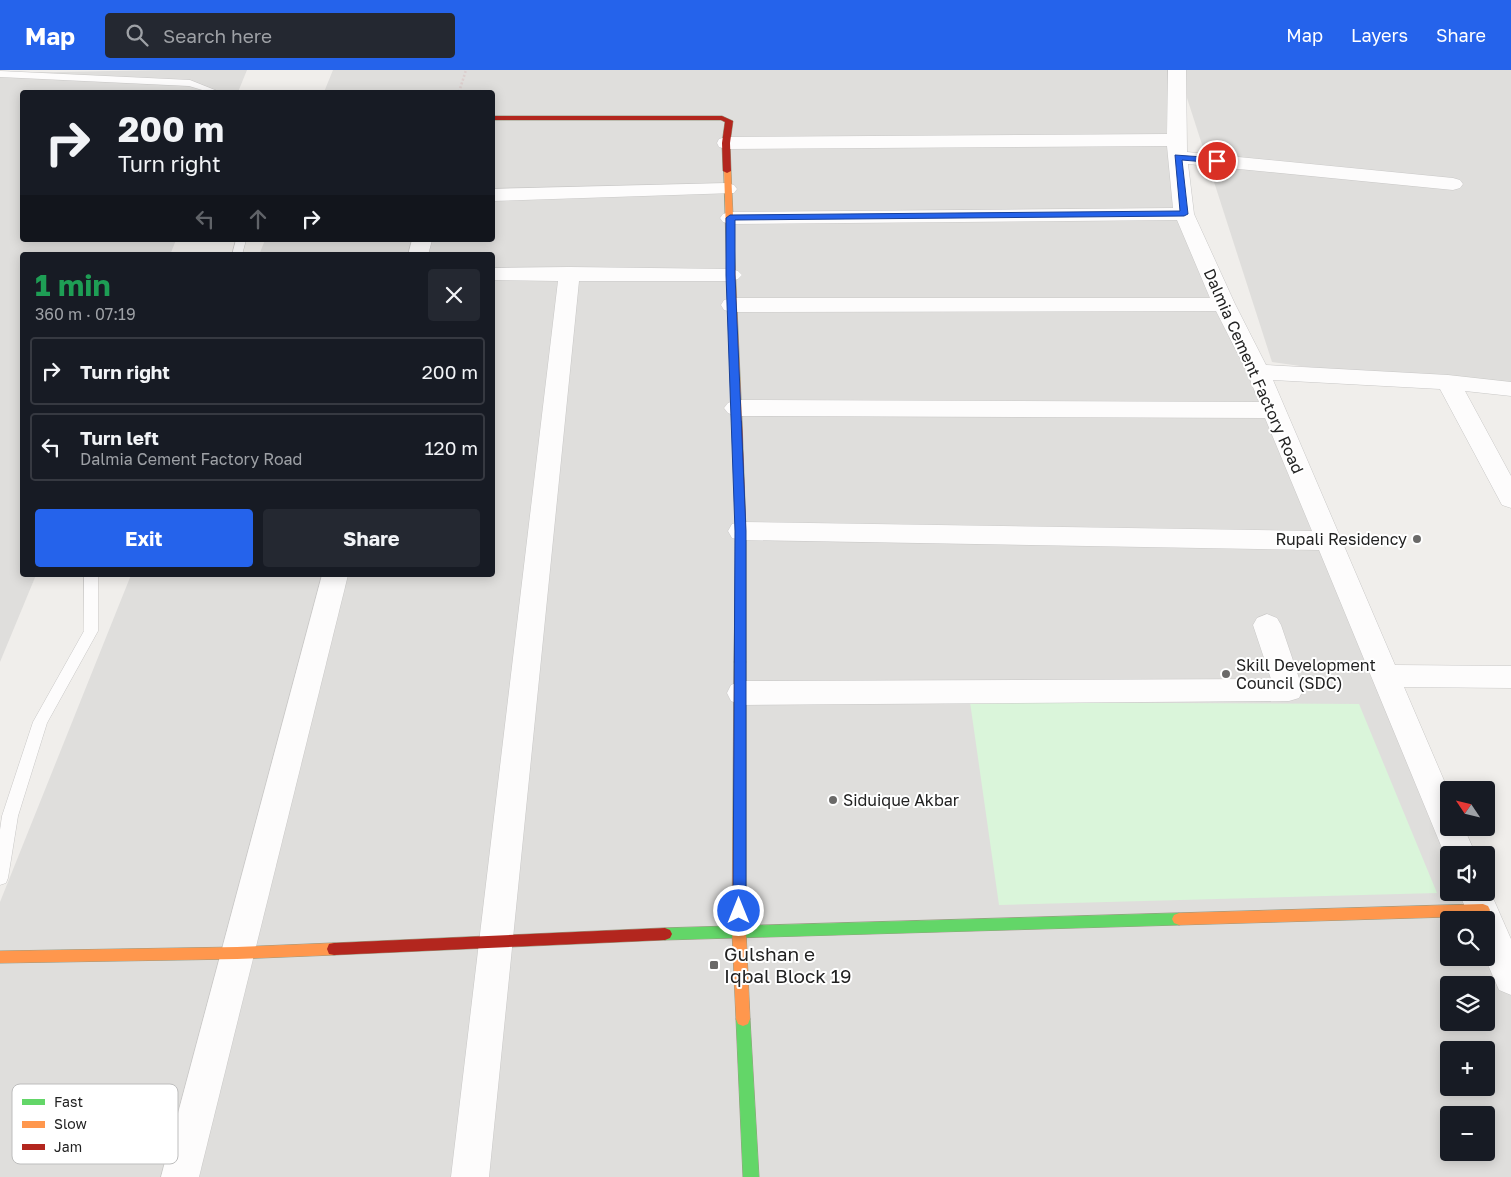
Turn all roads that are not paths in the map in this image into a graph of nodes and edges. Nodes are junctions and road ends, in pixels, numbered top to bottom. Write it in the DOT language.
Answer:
graph roads {
  1 [pos="1177,70"];
  2 [pos="0,74"];
  3 [pos="210,90"];
  4 [pos="495,118"];
  5 [pos="726,143"];
  6 [pos="1177,148"];
  7 [pos="1453,184"];
  8 [pos="727,189"];
  9 [pos="495,195"];
  10 [pos="1184,214"];
  11 [pos="730,218"];
  12 [pos="569,273"];
  13 [pos="495,274"];
  14 [pos="731,275"];
  15 [pos="1224,304"];
  16 [pos="732,305"];
  17 [pos="1258,372"];
  18 [pos="1448,382"];
  19 [pos="1511,389"];
  20 [pos="736,408"];
  21 [pos="1274,410"];
  22 [pos="1511,499"];
  23 [pos="741,531"];
  24 [pos="1328,541"];
  25 [pos="92,577"];
  26 [pos="334,577"];
  27 [pos="1267,625"];
  28 [pos="1385,676"];
  29 [pos="1511,677"];
  30 [pos="741,693"];
  31 [pos="1456,846"];
  32 [pos="0,878"];
  33 [pos="1479,901"];
  34 [pos="739,930"];
  35 [pos="496,942"];
  36 [pos="237,953"];
  37 [pos="0,957"];
  38 [pos="1511,979"];
  39 [pos="180,1177"];
  40 [pos="470,1177"];
  41 [pos="751,1177"];
  1 -- 6 [label="street, Dalmia Cement Factory Road"];
  2 -- 3 [label="lane"];
  4 -- 5 [label="street"];
  5 -- 6 [label="street"];
  5 -- 8 [label="street"];
  6 -- 7 [label="street"];
  6 -- 10 [label="street, Dalmia Cement Factory Road"];
  8 -- 9 [label="street"];
  8 -- 11 [label="street"];
  10 -- 11 [label="street"];
  10 -- 15 [label="street, Dalmia Cement Factory Road"];
  11 -- 14 [label="street"];
  12 -- 13 [label="street"];
  12 -- 14 [label="street"];
  12 -- 35 [label="street"];
  14 -- 16 [label="street"];
  15 -- 16 [label="street"];
  15 -- 17 [label="street, Dalmia Cement Factory Road"];
  16 -- 20 [label="street"];
  17 -- 18 [label="street"];
  17 -- 21 [label="street, Dalmia Cement Factory Road"];
  18 -- 19 [label="street"];
  18 -- 22 [label="street"];
  20 -- 21 [label="street"];
  20 -- 23 [label="street"];
  21 -- 24 [label="street, Dalmia Cement Factory Road"];
  23 -- 24 [label="street"];
  23 -- 30 [label="street"];
  24 -- 28 [label="street, Dalmia Cement Factory Road"];
  25 -- 32 [label="lane"];
  26 -- 36 [label="street"];
  27 -- 30 [label="street"];
  28 -- 29 [label="street"];
  28 -- 31 [label="street, Dalmia Cement Factory Road"];
  30 -- 34 [label="street"];
  33 -- 34 [label="street"];
  33 -- 38 [label="street"];
  34 -- 35 [label="street"];
  34 -- 41 [label="street"];
  35 -- 36 [label="street"];
  35 -- 40 [label="street"];
  36 -- 37 [label="street"];
  36 -- 39 [label="street"];
}
